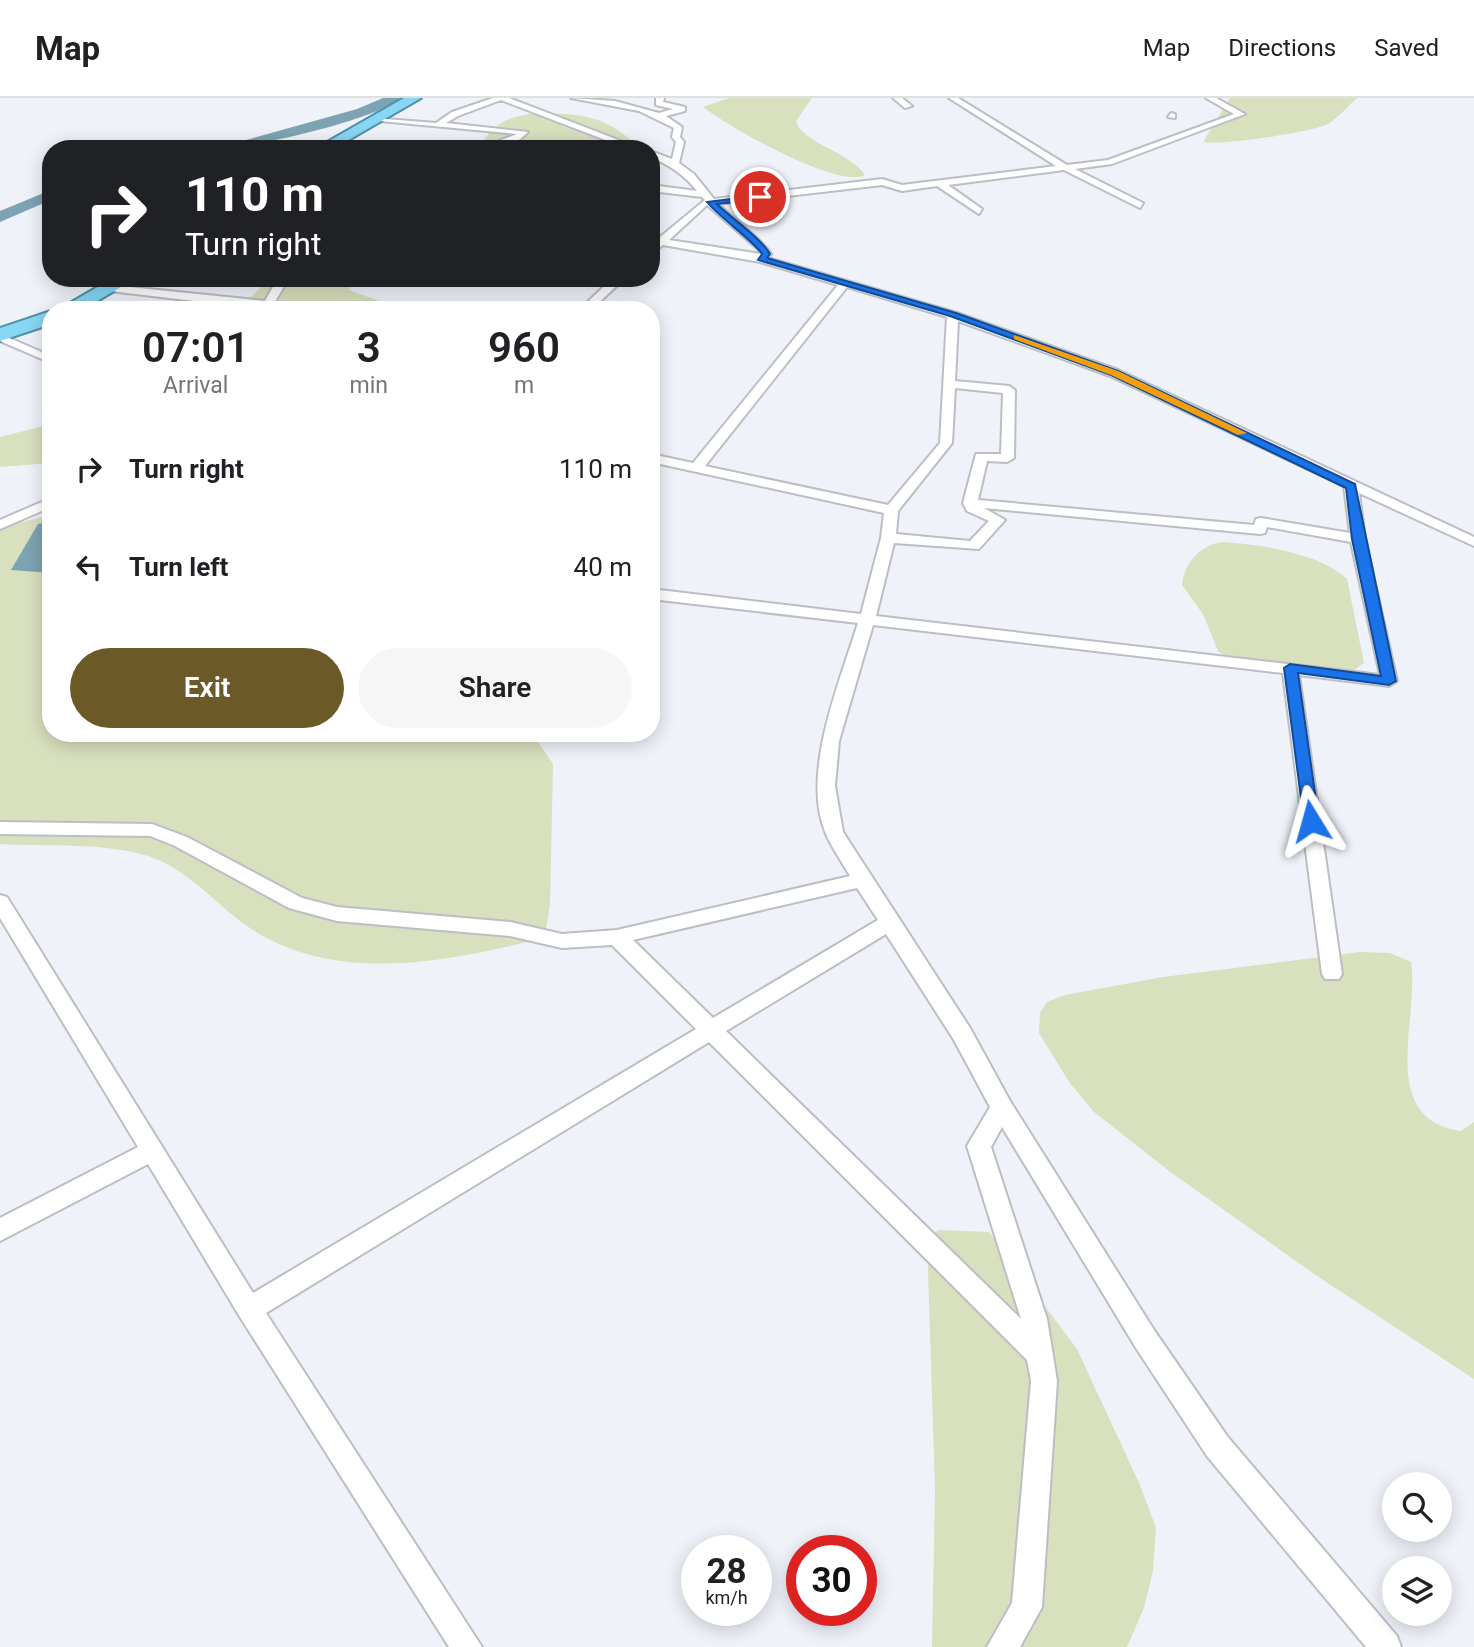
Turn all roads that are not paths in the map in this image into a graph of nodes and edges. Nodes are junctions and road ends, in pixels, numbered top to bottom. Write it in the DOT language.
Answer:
graph roads {
  1 [pos="414,98"];
  2 [pos="502,98"];
  3 [pos="533,98"];
  4 [pos="575,98"];
  5 [pos="660,98"];
  6 [pos="897,98"];
  7 [pos="953,98"];
  8 [pos="1210,98"];
  9 [pos="517,102"];
  10 [pos="908,106"];
  11 [pos="662,115"];
  12 [pos="373,120"];
  13 [pos="438,125"];
  14 [pos="338,140"];
  15 [pos="515,140"];
  16 [pos="615,140"];
  17 [pos="660,158"];
  18 [pos="670,162"];
  19 [pos="1071,169"];
  20 [pos="940,184"];
  21 [pos="660,190"];
  22 [pos="707,198"];
  23 [pos="1140,205"];
  24 [pos="979,211"];
  25 [pos="660,237"];
  26 [pos="660,241"];
  27 [pos="761,259"];
  28 [pos="846,282"];
  29 [pos="110,287"];
  30 [pos="142,287"];
  31 [pos="610,287"];
  32 [pos="84,301"];
  33 [pos="225,301"];
  34 [pos="594,301"];
  35 [pos="953,314"];
  36 [pos="42,320"];
  37 [pos="0,336"];
  38 [pos="42,356"];
  39 [pos="949,384"];
  40 [pos="660,460"];
  41 [pos="697,467"];
  42 [pos="1351,486"];
  43 [pos="970,503"];
  44 [pos="42,506"];
  45 [pos="891,510"];
  46 [pos="0,525"];
  47 [pos="888,538"];
  48 [pos="1358,539"];
  49 [pos="1474,542"];
  50 [pos="660,595"];
  51 [pos="867,620"];
  52 [pos="1290,668"];
  53 [pos="0,828"];
  54 [pos="862,880"];
  55 [pos="0,902"];
  56 [pos="890,922"];
  57 [pos="617,937"];
  58 [pos="1332,974"];
  59 [pos="711,1031"];
  60 [pos="1002,1107"];
  61 [pos="150,1152"];
  62 [pos="0,1230"];
  63 [pos="249,1309"];
  64 [pos="1038,1353"];
  65 [pos="467,1647"];
  66 [pos="1002,1647"];
  67 [pos="1386,1647"];
  1 -- 12 [label="highway"];
  2 -- 9 [label="street"];
  2 -- 13 [label="street"];
  3 -- 9 [label="street"];
  4 -- 11 [label="street"];
  5 -- 11 [label="street"];
  6 -- 10 [label="street"];
  7 -- 19 [label="street"];
  8 -- 19 [label="street"];
  9 -- 16 [label="street"];
  11 -- 18 [label="street"];
  12 -- 13 [label="street"];
  12 -- 14 [label="highway"];
  13 -- 15 [label="street"];
  17 -- 18 [label="street"];
  18 -- 22 [label="street"];
  19 -- 20 [label="street"];
  19 -- 23 [label="street"];
  20 -- 22 [label="street"];
  20 -- 24 [label="street"];
  21 -- 22 [label="street"];
  22 -- 25 [label="street"];
  22 -- 27 [label="street"];
  26 -- 27 [label="street"];
  27 -- 28 [label="street"];
  28 -- 35 [label="street"];
  28 -- 41 [label="street"];
  29 -- 32 [label="highway"];
  30 -- 33 [label="street"];
  31 -- 34 [label="street"];
  35 -- 39 [label="street"];
  35 -- 42 [label="street"];
  36 -- 37 [label="highway"];
  37 -- 38 [label="street"];
  39 -- 43 [label="street"];
  39 -- 45 [label="street"];
  40 -- 41 [label="street"];
  41 -- 45 [label="street"];
  42 -- 48 [label="street"];
  42 -- 49 [label="street"];
  43 -- 47 [label="street"];
  43 -- 48 [label="street"];
  44 -- 46 [label="street"];
  45 -- 47 [label="street"];
  47 -- 51 [label="street"];
  48 -- 52 [label="street"];
  50 -- 51 [label="street"];
  51 -- 52 [label="street"];
  51 -- 54 [label="street"];
  52 -- 58 [label="street"];
  53 -- 57 [label="street"];
  54 -- 56 [label="street"];
  54 -- 57 [label="street"];
  55 -- 61 [label="street"];
  56 -- 59 [label="street"];
  56 -- 60 [label="street"];
  57 -- 59 [label="street"];
  59 -- 63 [label="street"];
  59 -- 64 [label="street"];
  60 -- 64 [label="street"];
  60 -- 67 [label="street"];
  61 -- 62 [label="street"];
  61 -- 63 [label="street"];
  63 -- 65 [label="street"];
  64 -- 66 [label="street"];
}
